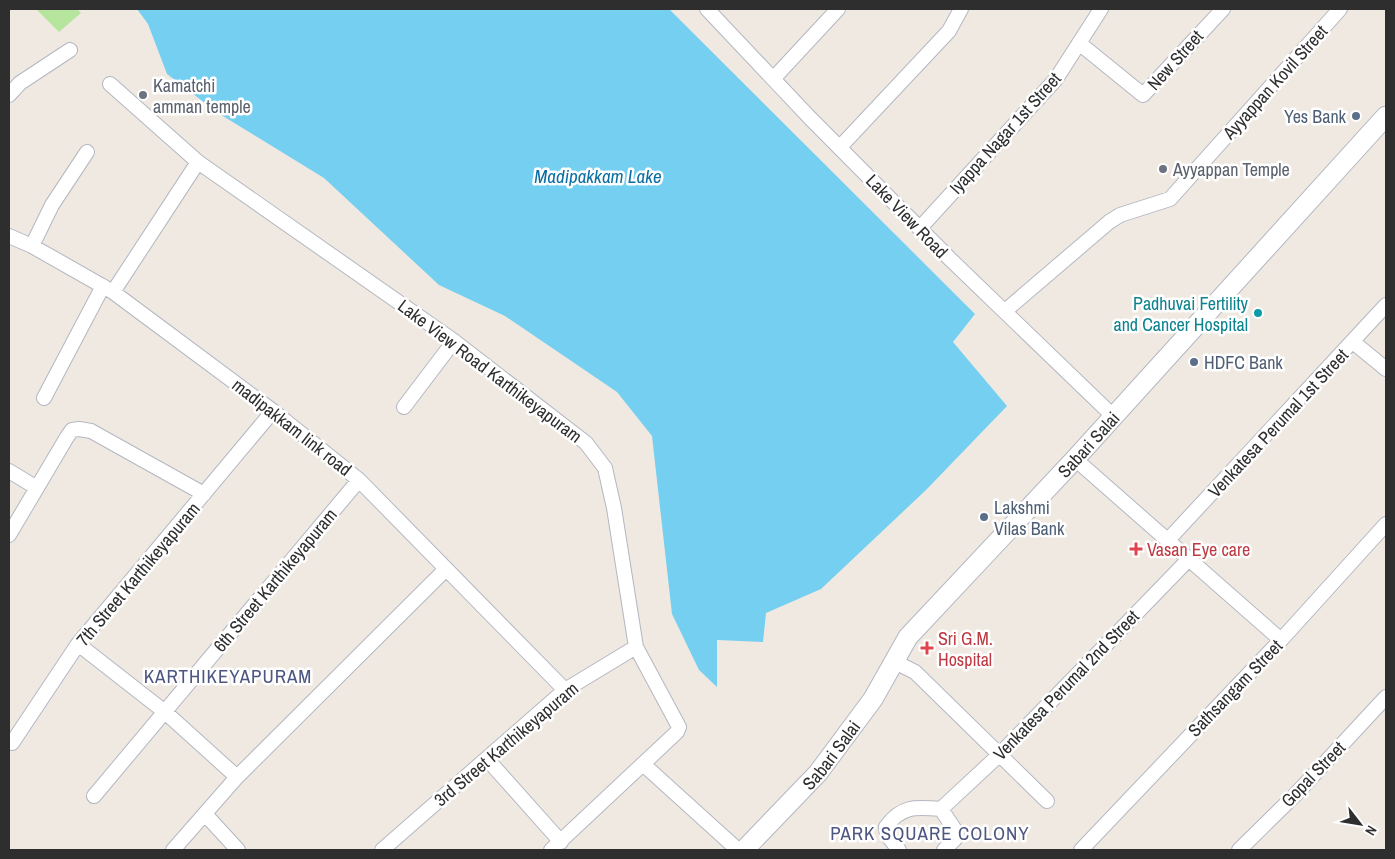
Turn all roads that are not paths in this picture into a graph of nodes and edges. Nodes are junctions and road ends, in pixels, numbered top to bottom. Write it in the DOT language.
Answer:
graph roads {
  1 [pos="838,9"];
  2 [pos="961,9"];
  3 [pos="1102,9"];
  4 [pos="1223,9"];
  5 [pos="1340,9"];
  6 [pos="714,11"];
  7 [pos="1079,44"];
  8 [pos="70,50"];
  9 [pos="773,79"];
  10 [pos="110,84"];
  11 [pos="9,95"];
  12 [pos="1386,116"];
  13 [pos="840,147"];
  14 [pos="87,152"];
  15 [pos="198,162"];
  16 [pos="920,228"];
  17 [pos="9,236"];
  18 [pos="32,246"];
  19 [pos="108,289"];
  20 [pos="1386,305"];
  21 [pos="1005,310"];
  22 [pos="454,341"];
  23 [pos="1353,342"];
  24 [pos="1386,369"];
  25 [pos="44,398"];
  26 [pos="404,407"];
  27 [pos="273,411"];
  28 [pos="1113,416"];
  29 [pos="1075,459"];
  30 [pos="9,471"];
  31 [pos="359,480"];
  32 [pos="38,488"];
  33 [pos="204,494"];
  34 [pos="1385,529"];
  35 [pos="9,534"];
  36 [pos="1168,540"];
  37 [pos="1189,559"];
  38 [pos="446,569"];
  39 [pos="1281,640"];
  40 [pos="78,644"];
  41 [pos="636,648"];
  42 [pos="895,662"];
  43 [pos="565,690"];
  44 [pos="1386,697"];
  45 [pos="165,712"];
  46 [pos="12,743"];
  47 [pos="998,756"];
  48 [pos="487,759"];
  49 [pos="643,764"];
  50 [pos="237,778"];
  51 [pos="94,796"];
  52 [pos="1047,801"];
  53 [pos="942,809"];
  54 [pos="205,814"];
  55 [pos="556,846"];
  56 [pos="173,850"];
  57 [pos="238,850"];
  58 [pos="382,850"];
  59 [pos="738,850"];
  60 [pos="744,850"];
  61 [pos="899,850"];
  62 [pos="944,850"];
  63 [pos="1080,850"];
  64 [pos="1239,850"];
  1 -- 9 [label="street"];
  2 -- 13 [label="street"];
  3 -- 7 [label="street, Iyappa Nagar 1st Street"];
  4 -- 7 [label="street, New Street"];
  5 -- 21 [label="street, Ayyappan Kovil Street"];
  6 -- 9 [label="street, Lake View Road"];
  7 -- 16 [label="street, Iyappa Nagar 1st Street"];
  8 -- 11 [label="street"];
  9 -- 13 [label="street, Lake View Road"];
  10 -- 15 [label="street, Lake View Road Karthikeyapuram"];
  12 -- 28 [label="main road, Sabari Salai"];
  13 -- 16 [label="street, Lake View Road"];
  14 -- 18 [label="street"];
  15 -- 19 [label="street"];
  15 -- 22 [label="street, Lake View Road Karthikeyapuram"];
  16 -- 21 [label="street, Lake View Road"];
  17 -- 18 [label="street"];
  18 -- 19 [label="street"];
  19 -- 25 [label="street"];
  19 -- 27 [label="street, madipakkam link road"];
  20 -- 23 [label="street, Venkatesa Perumal 1st Street"];
  21 -- 28 [label="street, Lake View Road"];
  22 -- 26 [label="street"];
  22 -- 41 [label="street, Lake View Road Karthikeyapuram"];
  23 -- 24 [label="street"];
  23 -- 36 [label="street, Venkatesa Perumal 1st Street"];
  27 -- 31 [label="street, madipakkam link road"];
  27 -- 33 [label="street, 7th Street Karthikeyapuram"];
  28 -- 29 [label="main road, Sabari Salai"];
  29 -- 36 [label="street"];
  29 -- 42 [label="main road, Sabari Salai"];
  30 -- 32 [label="street"];
  31 -- 38 [label="street, madipakkam link road"];
  31 -- 45 [label="street, 6th Street Karthikeyapuram"];
  32 -- 33 [label="street"];
  32 -- 35 [label="street"];
  33 -- 40 [label="street, 7th Street Karthikeyapuram"];
  34 -- 39 [label="street, Sathsangam Street"];
  36 -- 37 [label="street"];
  37 -- 39 [label="street"];
  37 -- 47 [label="street, Venkatesa Perumal 2nd Street"];
  38 -- 43 [label="street, madipakkam link road"];
  38 -- 50 [label="street"];
  39 -- 63 [label="street, Sathsangam Street"];
  40 -- 45 [label="street"];
  40 -- 46 [label="street, 7th Street Karthikeyapuram"];
  41 -- 43 [label="street, 3rd Street Karthikeyapuram"];
  41 -- 49 [label="street, Lake View Road Karthikeyapuram"];
  42 -- 47 [label="street"];
  42 -- 60 [label="main road, Sabari Salai"];
  43 -- 48 [label="street, 3rd Street Karthikeyapuram"];
  44 -- 64 [label="street, Gopal Street"];
  45 -- 50 [label="street"];
  45 -- 51 [label="street, 6th Street Karthikeyapuram"];
  47 -- 52 [label="street"];
  47 -- 53 [label="street, Venkatesa Perumal 2nd Street"];
  48 -- 55 [label="street"];
  48 -- 58 [label="street, 3rd Street Karthikeyapuram"];
  49 -- 55 [label="street"];
  49 -- 59 [label="street"];
  50 -- 54 [label="street"];
  53 -- 61 [label="street"];
  53 -- 62 [label="street"];
  54 -- 56 [label="street"];
  54 -- 57 [label="street"];
}
